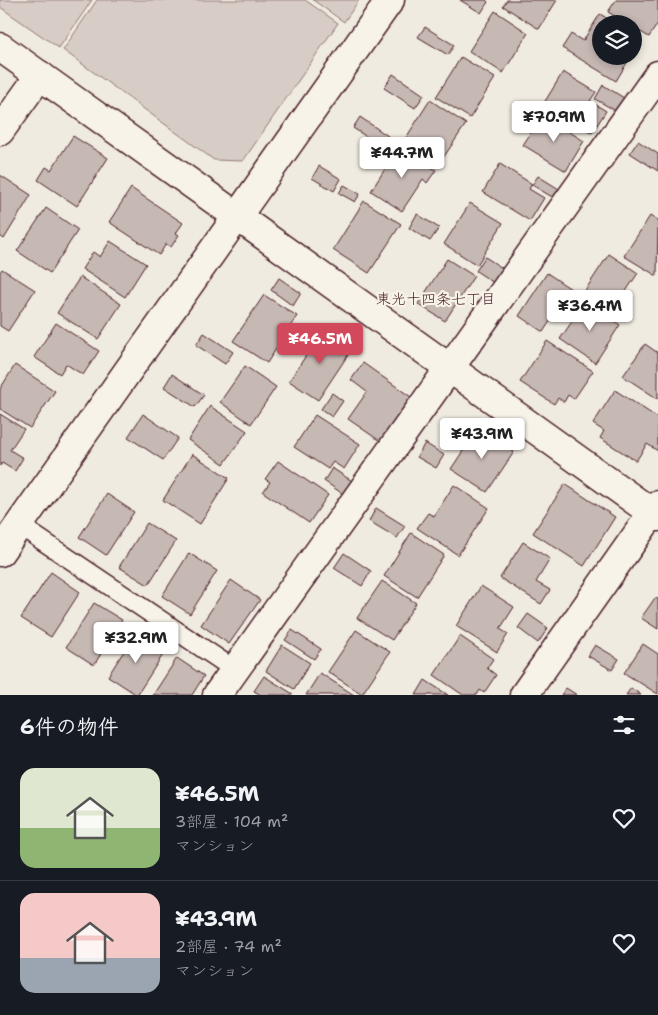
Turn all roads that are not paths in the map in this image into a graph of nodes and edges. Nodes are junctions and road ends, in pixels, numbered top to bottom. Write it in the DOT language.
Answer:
graph roads {
  1 [pos="390,0"];
  2 [pos="0,47"];
  3 [pos="40,75"];
  4 [pos="658,75"];
  5 [pos="0,131"];
  6 [pos="236,215"];
  7 [pos="450,369"];
  8 [pos="656,512"];
  9 [pos="19,525"];
  10 [pos="0,552"];
  11 [pos="235,670"];
  12 [pos="217,695"];
  13 [pos="524,695"];
  1 -- 6 [label="street"];
  2 -- 3 [label="street"];
  3 -- 5 [label="street"];
  3 -- 6 [label="street"];
  4 -- 7 [label="street"];
  6 -- 7 [label="street"];
  6 -- 9 [label="street"];
  7 -- 8 [label="street"];
  7 -- 11 [label="street"];
  8 -- 13 [label="street"];
  9 -- 10 [label="street"];
  9 -- 11 [label="lane"];
  11 -- 12 [label="street"];
}
